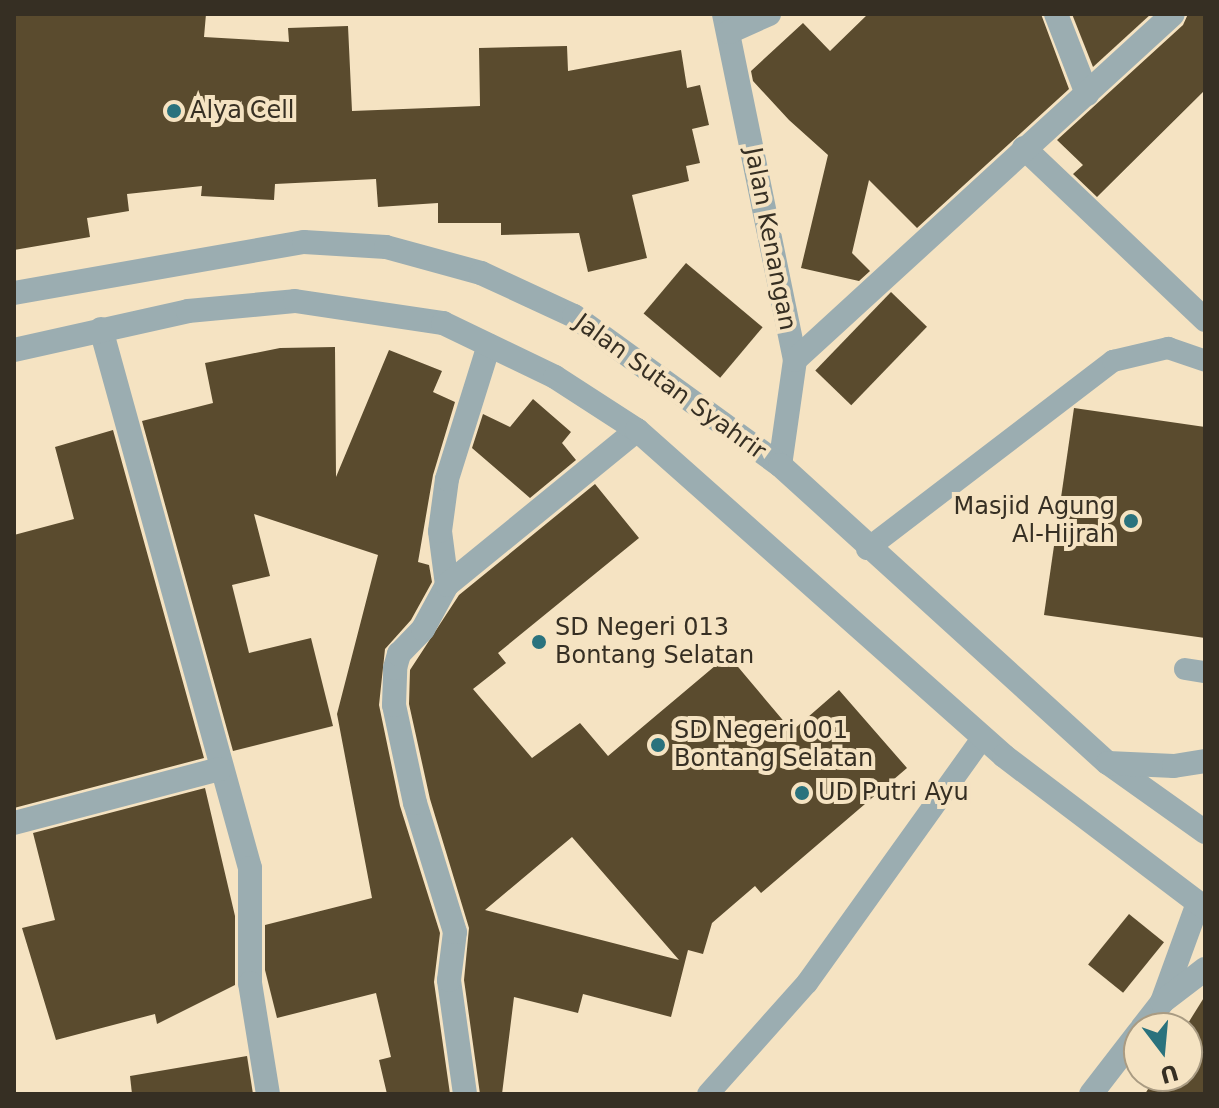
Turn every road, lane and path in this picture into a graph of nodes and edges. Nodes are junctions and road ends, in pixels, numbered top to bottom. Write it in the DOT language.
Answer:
graph roads {
  1 [pos="769,14"];
  2 [pos="1056,14"];
  3 [pos="1173,14"];
  4 [pos="726,23"];
  5 [pos="1087,94"];
  6 [pos="1024,148"];
  7 [pos="14,293"];
  8 [pos="1205,320"];
  9 [pos="101,329"];
  10 [pos="489,345"];
  11 [pos="14,350"];
  12 [pos="795,360"];
  13 [pos="1205,361"];
  14 [pos="637,430"];
  15 [pos="780,465"];
  16 [pos="867,549"];
  17 [pos="447,585"];
  18 [pos="983,737"];
  19 [pos="1205,761"];
  20 [pos="1108,763"];
  21 [pos="220,769"];
  22 [pos="14,823"];
  23 [pos="1205,832"];
  24 [pos="1203,901"];
  25 [pos="1205,969"];
  26 [pos="1162,1002"];
  27 [pos="1154,1012"];
  28 [pos="1123,1052"];
  29 [pos="268,1094"];
  30 [pos="465,1094"];
  31 [pos="708,1094"];
  32 [pos="1091,1094"];
  1 -- 4 [label="street"];
  2 -- 5 [label="street"];
  3 -- 5 [label="street"];
  4 -- 12 [label="street, Jalan Kenangan"];
  5 -- 6 [label="street"];
  6 -- 8 [label="street"];
  6 -- 12 [label="street"];
  7 -- 15 [label="street, Jalan Sutan Syahrir"];
  9 -- 10 [label="street"];
  9 -- 11 [label="street"];
  9 -- 21 [label="street"];
  10 -- 14 [label="street"];
  10 -- 17 [label="street"];
  12 -- 15 [label="street, Jalan Kenangan"];
  13 -- 16 [label="lane"];
  14 -- 17 [label="street"];
  14 -- 18 [label="street"];
  15 -- 16 [label="street, Jalan Sutan Syahrir"];
  16 -- 20 [label="street, Jalan Sutan Syahrir"];
  17 -- 30 [label="street"];
  18 -- 24 [label="street"];
  18 -- 31 [label="lane"];
  19 -- 20 [label="street"];
  20 -- 23 [label="street, Jalan Sutan Syahrir"];
  21 -- 22 [label="street"];
  21 -- 29 [label="street"];
  24 -- 26 [label="street"];
  25 -- 26 [label="street"];
  26 -- 27 [label="street"];
  28 -- 32 [label="street"];
}
